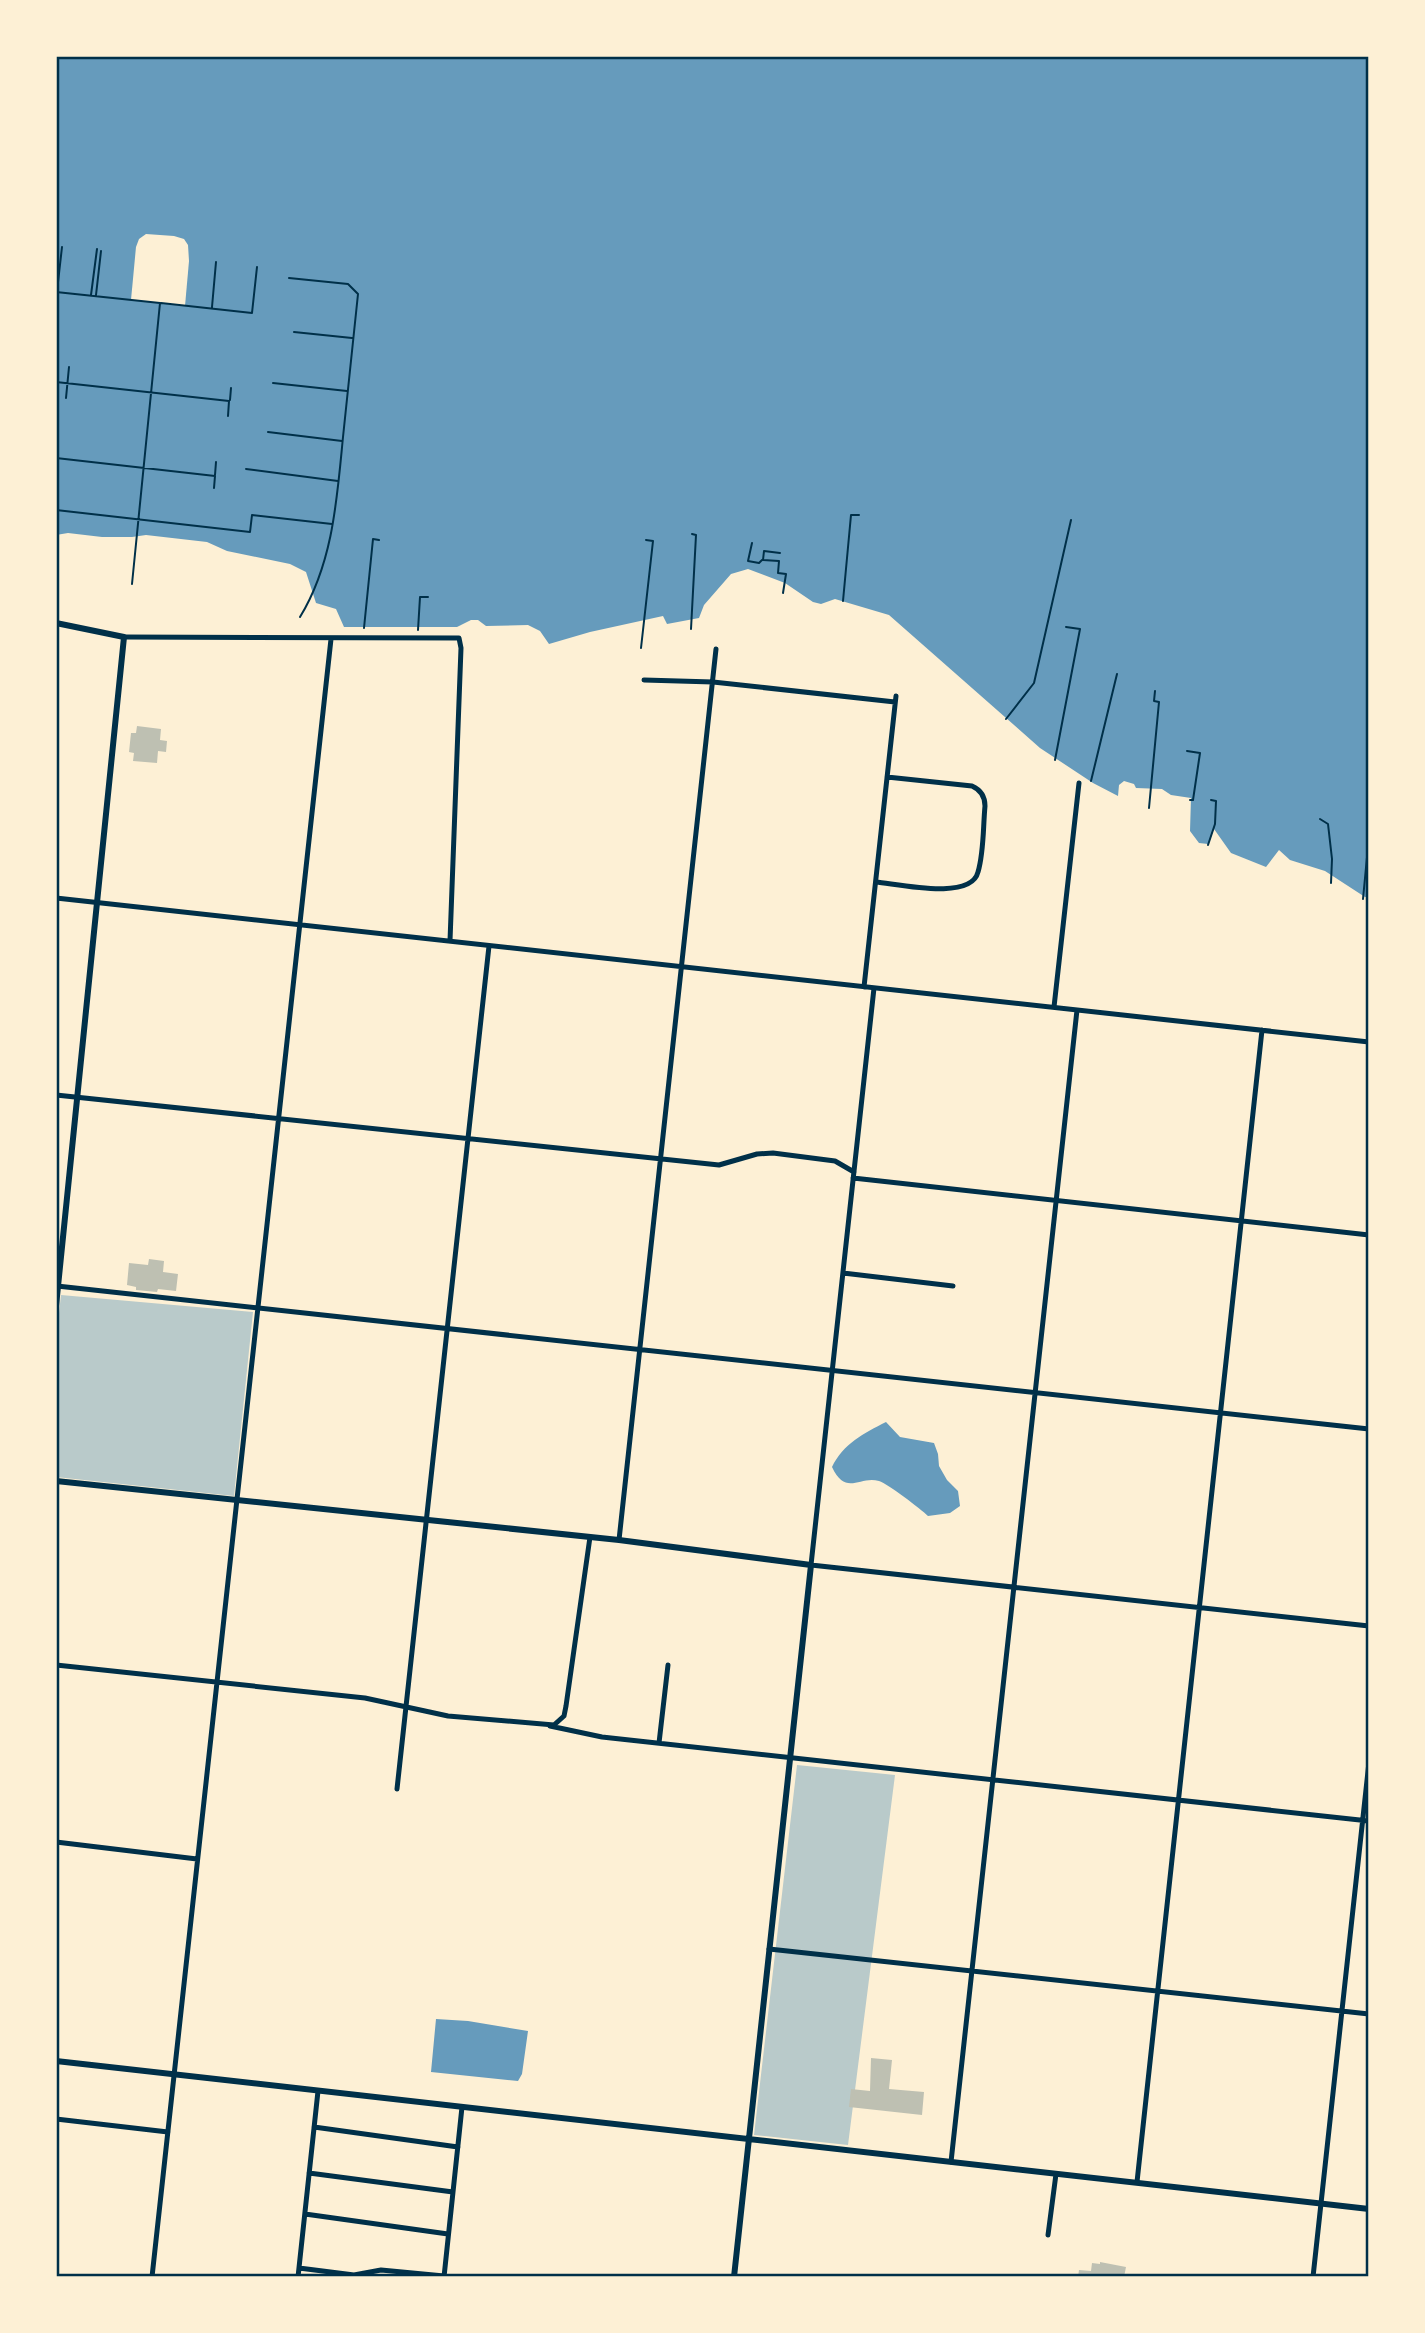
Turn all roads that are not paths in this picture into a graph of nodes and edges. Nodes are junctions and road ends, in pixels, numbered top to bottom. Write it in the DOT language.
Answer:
graph roads {
  1 [pos="56,623"];
  2 [pos="124,637"];
  3 [pos="331,639"];
  4 [pos="716,649"];
  5 [pos="644,680"];
  6 [pos="713,682"];
  7 [pos="887,777"];
  8 [pos="1079,783"];
  9 [pos="876,882"];
  10 [pos="56,898"];
  11 [pos="96,903"];
  12 [pos="299,925"];
  13 [pos="450,942"];
  14 [pos="489,946"];
  15 [pos="681,967"];
  16 [pos="864,987"];
  17 [pos="874,988"];
  18 [pos="1054,1007"];
  19 [pos="1077,1010"];
  20 [pos="1262,1030"];
  21 [pos="1369,1042"];
  22 [pos="56,1094"];
  23 [pos="77,1097"];
  24 [pos="278,1117"];
  25 [pos="468,1138"];
  26 [pos="660,1159"];
  27 [pos="854,1175"];
  28 [pos="1056,1200"];
  29 [pos="1242,1221"];
  30 [pos="1369,1235"];
  31 [pos="843,1273"];
  32 [pos="57,1286"];
  33 [pos="953,1286"];
  34 [pos="56,1306"];
  35 [pos="258,1308"];
  36 [pos="447,1328"];
  37 [pos="640,1350"];
  38 [pos="832,1370"];
  39 [pos="1035,1393"];
  40 [pos="1220,1413"];
  41 [pos="1369,1429"];
  42 [pos="56,1481"];
  43 [pos="237,1500"];
  44 [pos="426,1520"];
  45 [pos="590,1537"];
  46 [pos="619,1540"];
  47 [pos="811,1565"];
  48 [pos="1014,1587"];
  49 [pos="1199,1607"];
  50 [pos="1369,1626"];
  51 [pos="56,1665"];
  52 [pos="668,1665"];
  53 [pos="217,1683"];
  54 [pos="406,1707"];
  55 [pos="552,1726"];
  56 [pos="659,1743"];
  57 [pos="790,1758"];
  58 [pos="1369,1762"];
  59 [pos="993,1780"];
  60 [pos="397,1789"];
  61 [pos="1178,1800"];
  62 [pos="1366,1820"];
  63 [pos="56,1842"];
  64 [pos="197,1859"];
  65 [pos="769,1949"];
  66 [pos="972,1971"];
  67 [pos="1157,1991"];
  68 [pos="1342,2011"];
  69 [pos="1369,2014"];
  70 [pos="56,2061"];
  71 [pos="174,2075"];
  72 [pos="318,2091"];
  73 [pos="462,2107"];
  74 [pos="56,2119"];
  75 [pos="314,2127"];
  76 [pos="168,2132"];
  77 [pos="749,2140"];
  78 [pos="458,2147"];
  79 [pos="951,2162"];
  80 [pos="309,2173"];
  81 [pos="1056,2174"];
  82 [pos="1136,2182"];
  83 [pos="453,2192"];
  84 [pos="1321,2203"];
  85 [pos="1369,2208"];
  86 [pos="305,2214"];
  87 [pos="448,2234"];
  88 [pos="1048,2235"];
  89 [pos="299,2268"];
  90 [pos="152,2277"];
  91 [pos="298,2277"];
  92 [pos="444,2277"];
  93 [pos="734,2277"];
  94 [pos="1313,2277"];
  1 -- 2 [label="street"];
  2 -- 3 [label="street"];
  2 -- 11 [label="street"];
  3 -- 12 [label="street"];
  3 -- 13 [label="street"];
  4 -- 6 [label="street"];
  5 -- 6 [label="street"];
  6 -- 7 [label="street"];
  6 -- 15 [label="street"];
  7 -- 9 [label="street"];
  7 -- 9 [label="street"];
  8 -- 18 [label="street"];
  9 -- 16 [label="street"];
  10 -- 11 [label="street"];
  11 -- 12 [label="street"];
  11 -- 23 [label="street"];
  12 -- 13 [label="street"];
  12 -- 24 [label="street"];
  13 -- 14 [label="street"];
  14 -- 15 [label="street"];
  14 -- 25 [label="street"];
  15 -- 16 [label="street"];
  15 -- 26 [label="street"];
  16 -- 17 [label="street"];
  17 -- 18 [label="street"];
  17 -- 27 [label="street"];
  18 -- 19 [label="street"];
  19 -- 20 [label="street"];
  19 -- 28 [label="street"];
  20 -- 21 [label="street"];
  20 -- 29 [label="street"];
  22 -- 23 [label="street"];
  23 -- 24 [label="street"];
  23 -- 32 [label="street"];
  24 -- 25 [label="street"];
  24 -- 35 [label="street"];
  25 -- 26 [label="street"];
  25 -- 36 [label="street"];
  26 -- 27 [label="street"];
  26 -- 37 [label="street"];
  27 -- 28 [label="street"];
  27 -- 31 [label="street"];
  28 -- 29 [label="street"];
  28 -- 39 [label="street"];
  29 -- 30 [label="street"];
  29 -- 40 [label="street"];
  31 -- 33 [label="street"];
  31 -- 38 [label="street"];
  32 -- 34 [label="street"];
  32 -- 35 [label="street"];
  35 -- 36 [label="street"];
  35 -- 43 [label="street"];
  36 -- 37 [label="street"];
  36 -- 44 [label="street"];
  37 -- 38 [label="street"];
  37 -- 46 [label="street"];
  38 -- 39 [label="street"];
  38 -- 47 [label="street"];
  39 -- 40 [label="street"];
  39 -- 48 [label="street"];
  40 -- 41 [label="street"];
  40 -- 49 [label="street"];
  42 -- 43 [label="street"];
  43 -- 44 [label="street"];
  43 -- 53 [label="street"];
  44 -- 45 [label="street"];
  44 -- 54 [label="street"];
  45 -- 46 [label="street"];
  45 -- 55 [label="street"];
  46 -- 47 [label="street"];
  47 -- 48 [label="street"];
  47 -- 57 [label="street"];
  48 -- 49 [label="street"];
  48 -- 59 [label="street"];
  49 -- 50 [label="street"];
  49 -- 61 [label="street"];
  51 -- 53 [label="street"];
  52 -- 56 [label="street"];
  53 -- 54 [label="street"];
  53 -- 64 [label="street"];
  54 -- 55 [label="street"];
  54 -- 60 [label="street"];
  55 -- 56 [label="street"];
  56 -- 57 [label="street"];
  57 -- 59 [label="street"];
  57 -- 65 [label="street"];
  58 -- 62 [label="street"];
  59 -- 61 [label="street"];
  59 -- 66 [label="street"];
  61 -- 62 [label="street"];
  61 -- 67 [label="street"];
  62 -- 68 [label="street"];
  63 -- 64 [label="street"];
  64 -- 71 [label="street"];
  65 -- 66 [label="street"];
  65 -- 77 [label="street"];
  66 -- 67 [label="street"];
  66 -- 79 [label="street"];
  67 -- 68 [label="street"];
  67 -- 82 [label="street"];
  68 -- 69 [label="street"];
  68 -- 84 [label="street"];
  70 -- 71 [label="street"];
  71 -- 72 [label="street"];
  71 -- 76 [label="street"];
  72 -- 73 [label="street"];
  72 -- 75 [label="street"];
  73 -- 77 [label="street"];
  73 -- 78 [label="street"];
  74 -- 76 [label="street"];
  75 -- 78 [label="street"];
  75 -- 80 [label="street"];
  76 -- 90 [label="street"];
  77 -- 79 [label="street"];
  77 -- 93 [label="street"];
  78 -- 83 [label="street"];
  79 -- 81 [label="street"];
  80 -- 83 [label="street"];
  80 -- 86 [label="street"];
  81 -- 82 [label="street"];
  81 -- 88 [label="street"];
  82 -- 84 [label="street"];
  83 -- 87 [label="street"];
  84 -- 85 [label="street"];
  84 -- 94 [label="street"];
  86 -- 87 [label="street"];
  86 -- 89 [label="street"];
  87 -- 92 [label="street"];
  89 -- 91 [label="street"];
  89 -- 92 [label="street"];
}
